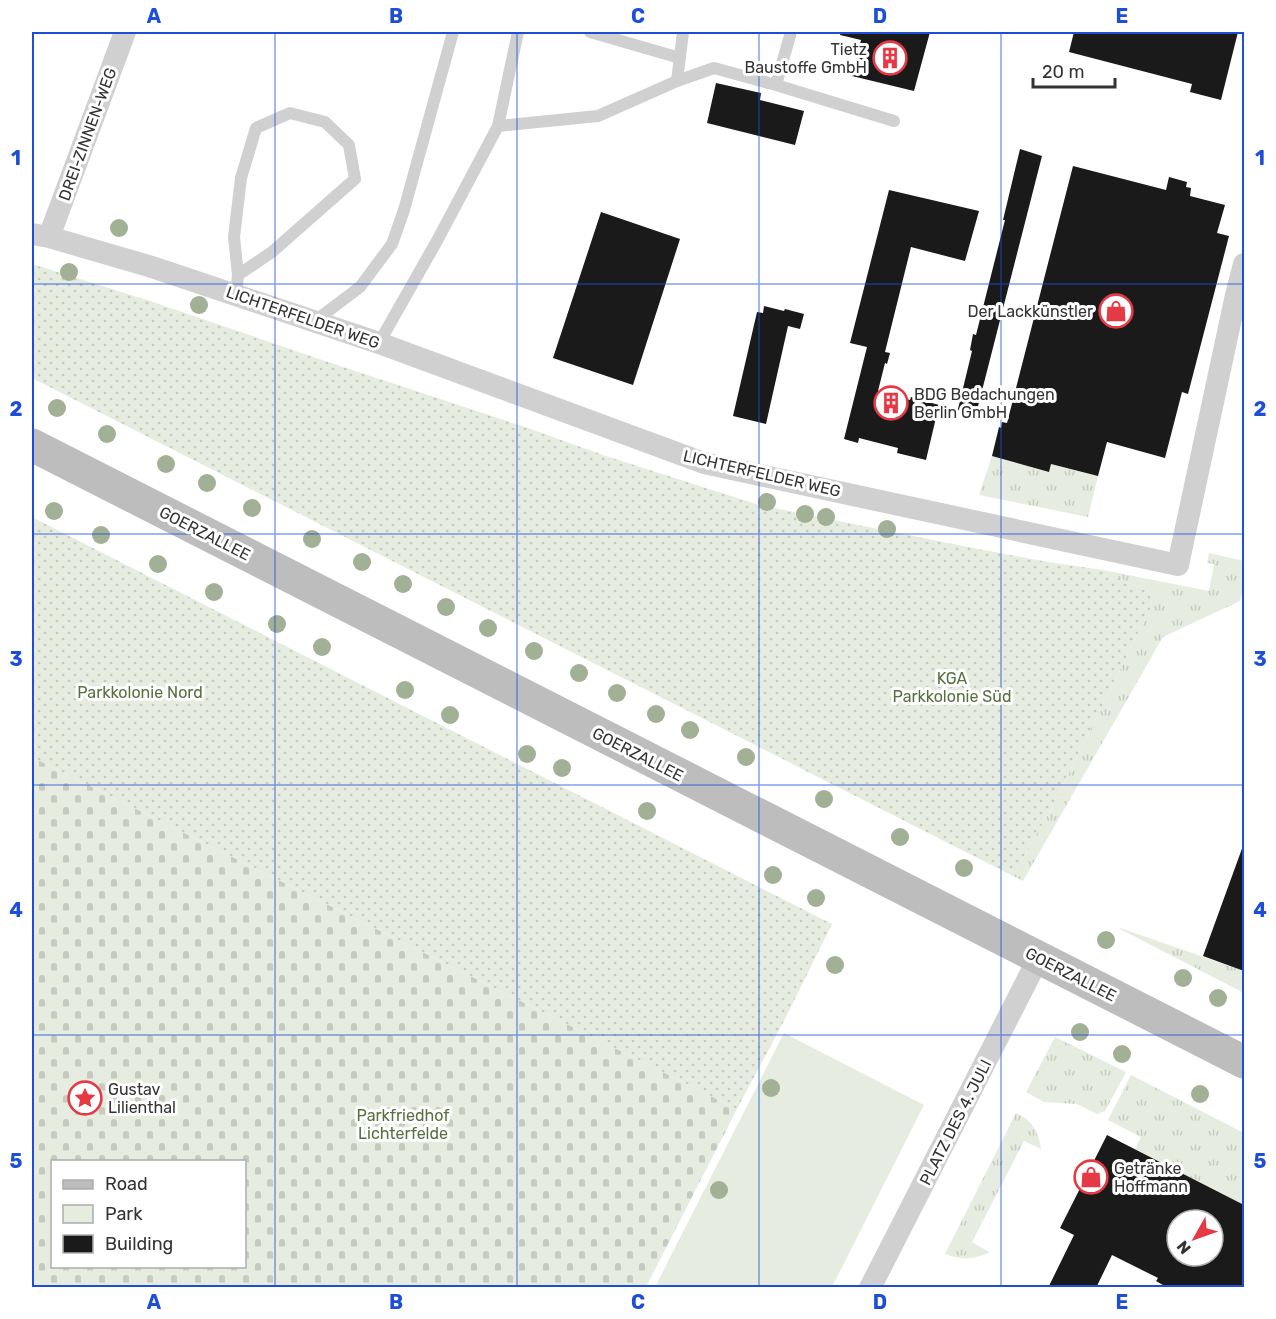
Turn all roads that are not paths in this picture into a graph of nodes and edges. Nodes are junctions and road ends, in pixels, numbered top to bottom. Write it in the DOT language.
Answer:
graph roads {
  1 [pos="125,32"];
  2 [pos="453,32"];
  3 [pos="518,32"];
  4 [pos="590,32"];
  5 [pos="683,32"];
  6 [pos="791,32"];
  7 [pos="680,58"];
  8 [pos="677,81"];
  9 [pos="776,85"];
  10 [pos="894,121"];
  11 [pos="498,126"];
  12 [pos="40,236"];
  13 [pos="1245,264"];
  14 [pos="237,284"];
  15 [pos="315,321"];
  16 [pos="379,343"];
  17 [pos="32,446"];
  18 [pos="1039,957"];
  19 [pos="1245,1062"];
  20 [pos="870,1287"];
  1 -- 12 [label="street, DREI-ZINNEN-WEG"];
  2 -- 15 [label="lane"];
  3 -- 11 [label="lane"];
  4 -- 7 [label="lane"];
  5 -- 7 [label="lane"];
  6 -- 9 [label="lane"];
  7 -- 8 [label="lane"];
  8 -- 9 [label="lane"];
  8 -- 11 [label="lane"];
  9 -- 10 [label="lane"];
  11 -- 16 [label="lane"];
  12 -- 14 [label="street, LICHTERFELDER WEG"];
  13 -- 16 [label="street, LICHTERFELDER WEG"];
  14 -- 14 [label="lane"];
  14 -- 15 [label="street, LICHTERFELDER WEG"];
  15 -- 16 [label="street, LICHTERFELDER WEG"];
  17 -- 18 [label="main road, GOERZALLEE"];
  18 -- 19 [label="main road, GOERZALLEE"];
  18 -- 20 [label="street, PLATZ DES 4. JULI"];
}
